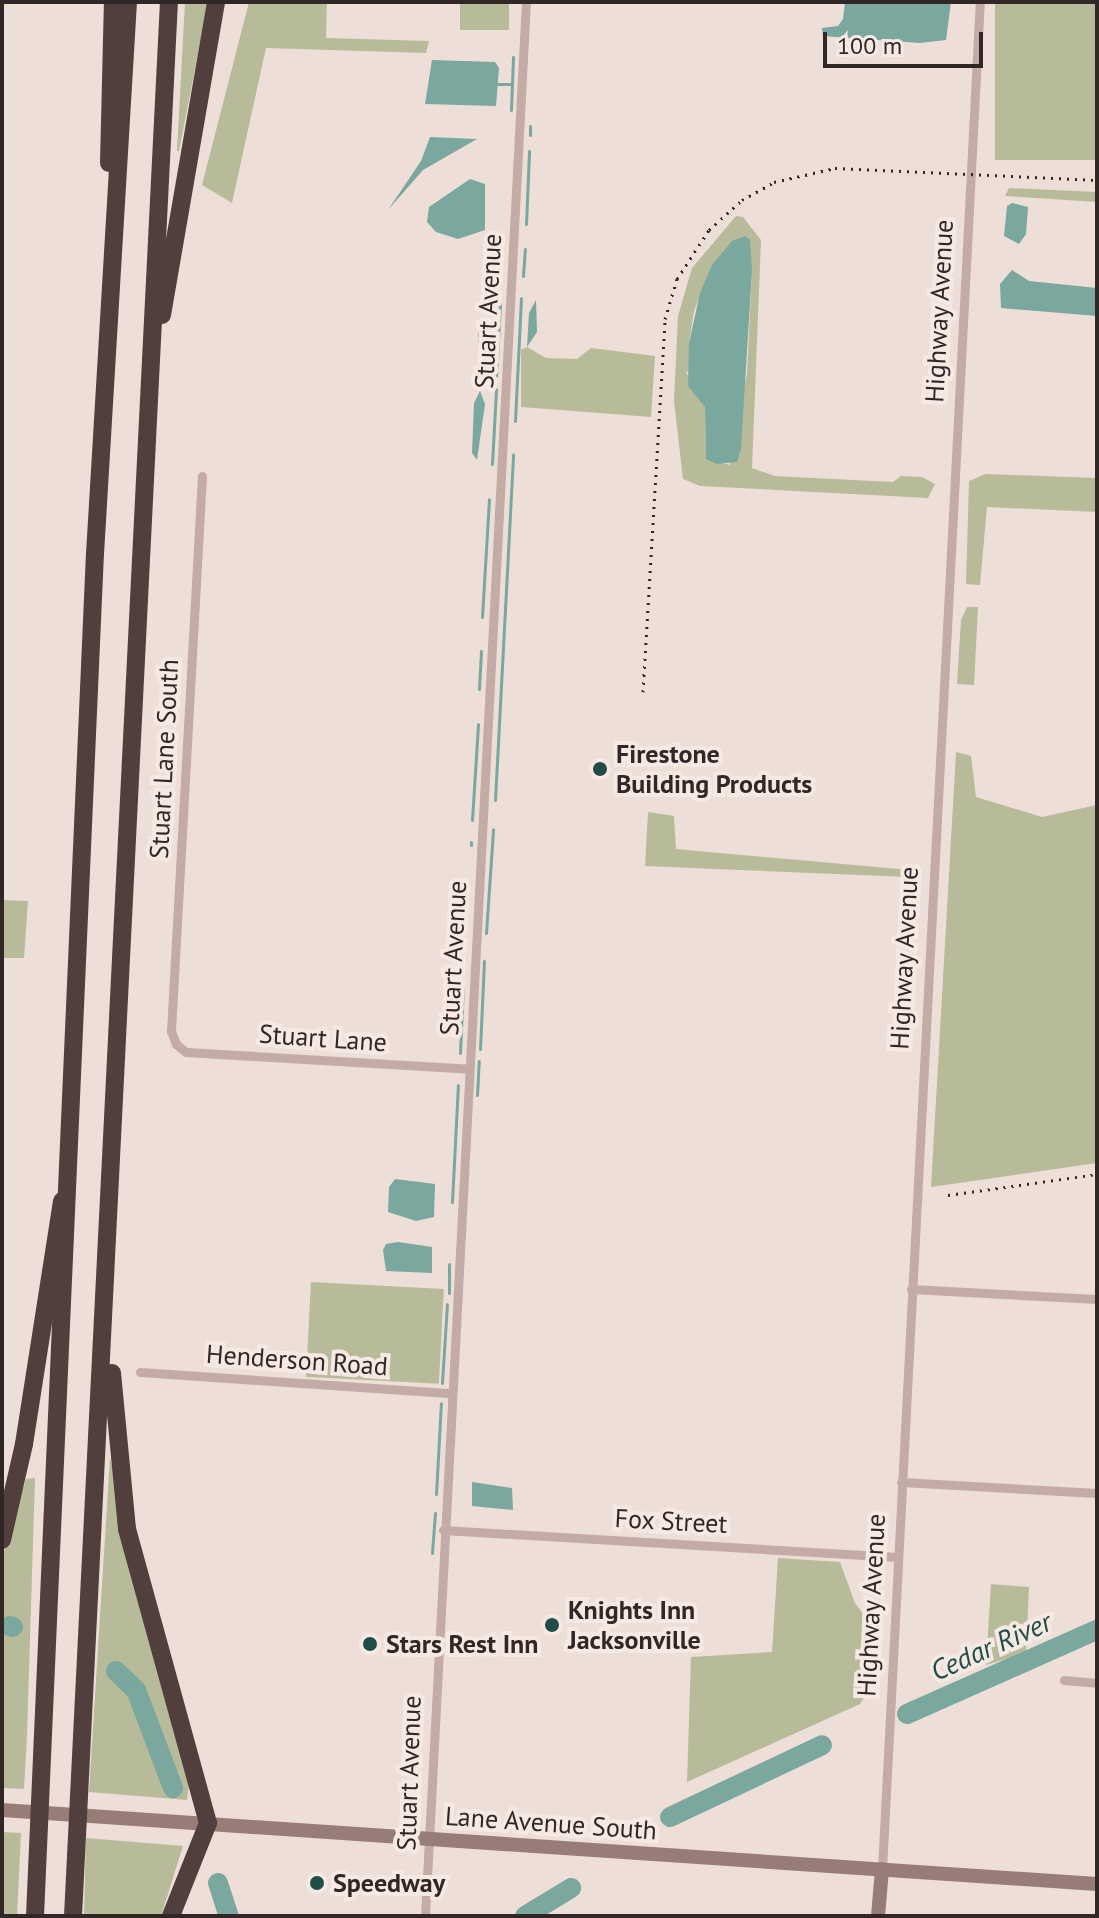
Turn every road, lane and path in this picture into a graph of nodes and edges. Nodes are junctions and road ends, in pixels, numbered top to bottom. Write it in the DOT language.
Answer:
graph roads {
  1 [pos="113,2"];
  2 [pos="128,2"];
  3 [pos="169,2"];
  4 [pos="216,2"];
  5 [pos="526,2"];
  6 [pos="980,2"];
  7 [pos="115,261"];
  8 [pos="150,360"];
  9 [pos="202,476"];
  10 [pos="176,1044"];
  11 [pos="469,1069"];
  12 [pos="71,1171"];
  13 [pos="106,1275"];
  14 [pos="911,1289"];
  15 [pos="1097,1299"];
  16 [pos="140,1372"];
  17 [pos="451,1393"];
  18 [pos="901,1482"];
  19 [pos="1097,1493"];
  20 [pos="443,1530"];
  21 [pos="2,1540"];
  22 [pos="897,1557"];
  23 [pos="1064,1680"];
  24 [pos="1097,1683"];
  25 [pos="2,1810"];
  26 [pos="208,1823"];
  27 [pos="428,1839"];
  28 [pos="882,1869"];
  29 [pos="1097,1884"];
  30 [pos="35,1916"];
  31 [pos="73,1916"];
  32 [pos="171,1916"];
  33 [pos="425,1916"];
  34 [pos="878,1916"];
  1 -- 7 [label="highway"];
  2 -- 7 [label="highway"];
  3 -- 8 [label="highway"];
  4 -- 8 [label="highway"];
  5 -- 11 [label="street, Stuart Avenue"];
  6 -- 14 [label="street, Highway Avenue"];
  7 -- 12 [label="highway"];
  8 -- 13 [label="highway"];
  9 -- 10 [label="street, Stuart Lane South"];
  10 -- 11 [label="street, Stuart Lane"];
  11 -- 17 [label="street, Stuart Avenue"];
  12 -- 21 [label="highway"];
  12 -- 30 [label="highway"];
  13 -- 26 [label="highway"];
  13 -- 31 [label="highway"];
  14 -- 15 [label="street"];
  14 -- 18 [label="street, Highway Avenue"];
  16 -- 17 [label="street, Henderson Road"];
  17 -- 20 [label="street, Stuart Avenue"];
  18 -- 19 [label="street"];
  18 -- 22 [label="street, Highway Avenue"];
  20 -- 22 [label="street, Fox Street"];
  20 -- 27 [label="street, Stuart Avenue"];
  22 -- 28 [label="street, Highway Avenue"];
  23 -- 24 [label="street"];
  25 -- 26 [label="main road, Lane Avenue South"];
  26 -- 27 [label="main road, Lane Avenue South"];
  26 -- 32 [label="highway"];
  27 -- 28 [label="main road, Lane Avenue South"];
  27 -- 33 [label="street, Stuart Avenue"];
  28 -- 29 [label="main road, Lane Avenue South"];
  28 -- 34 [label="main road, Highway Avenue"];
}
